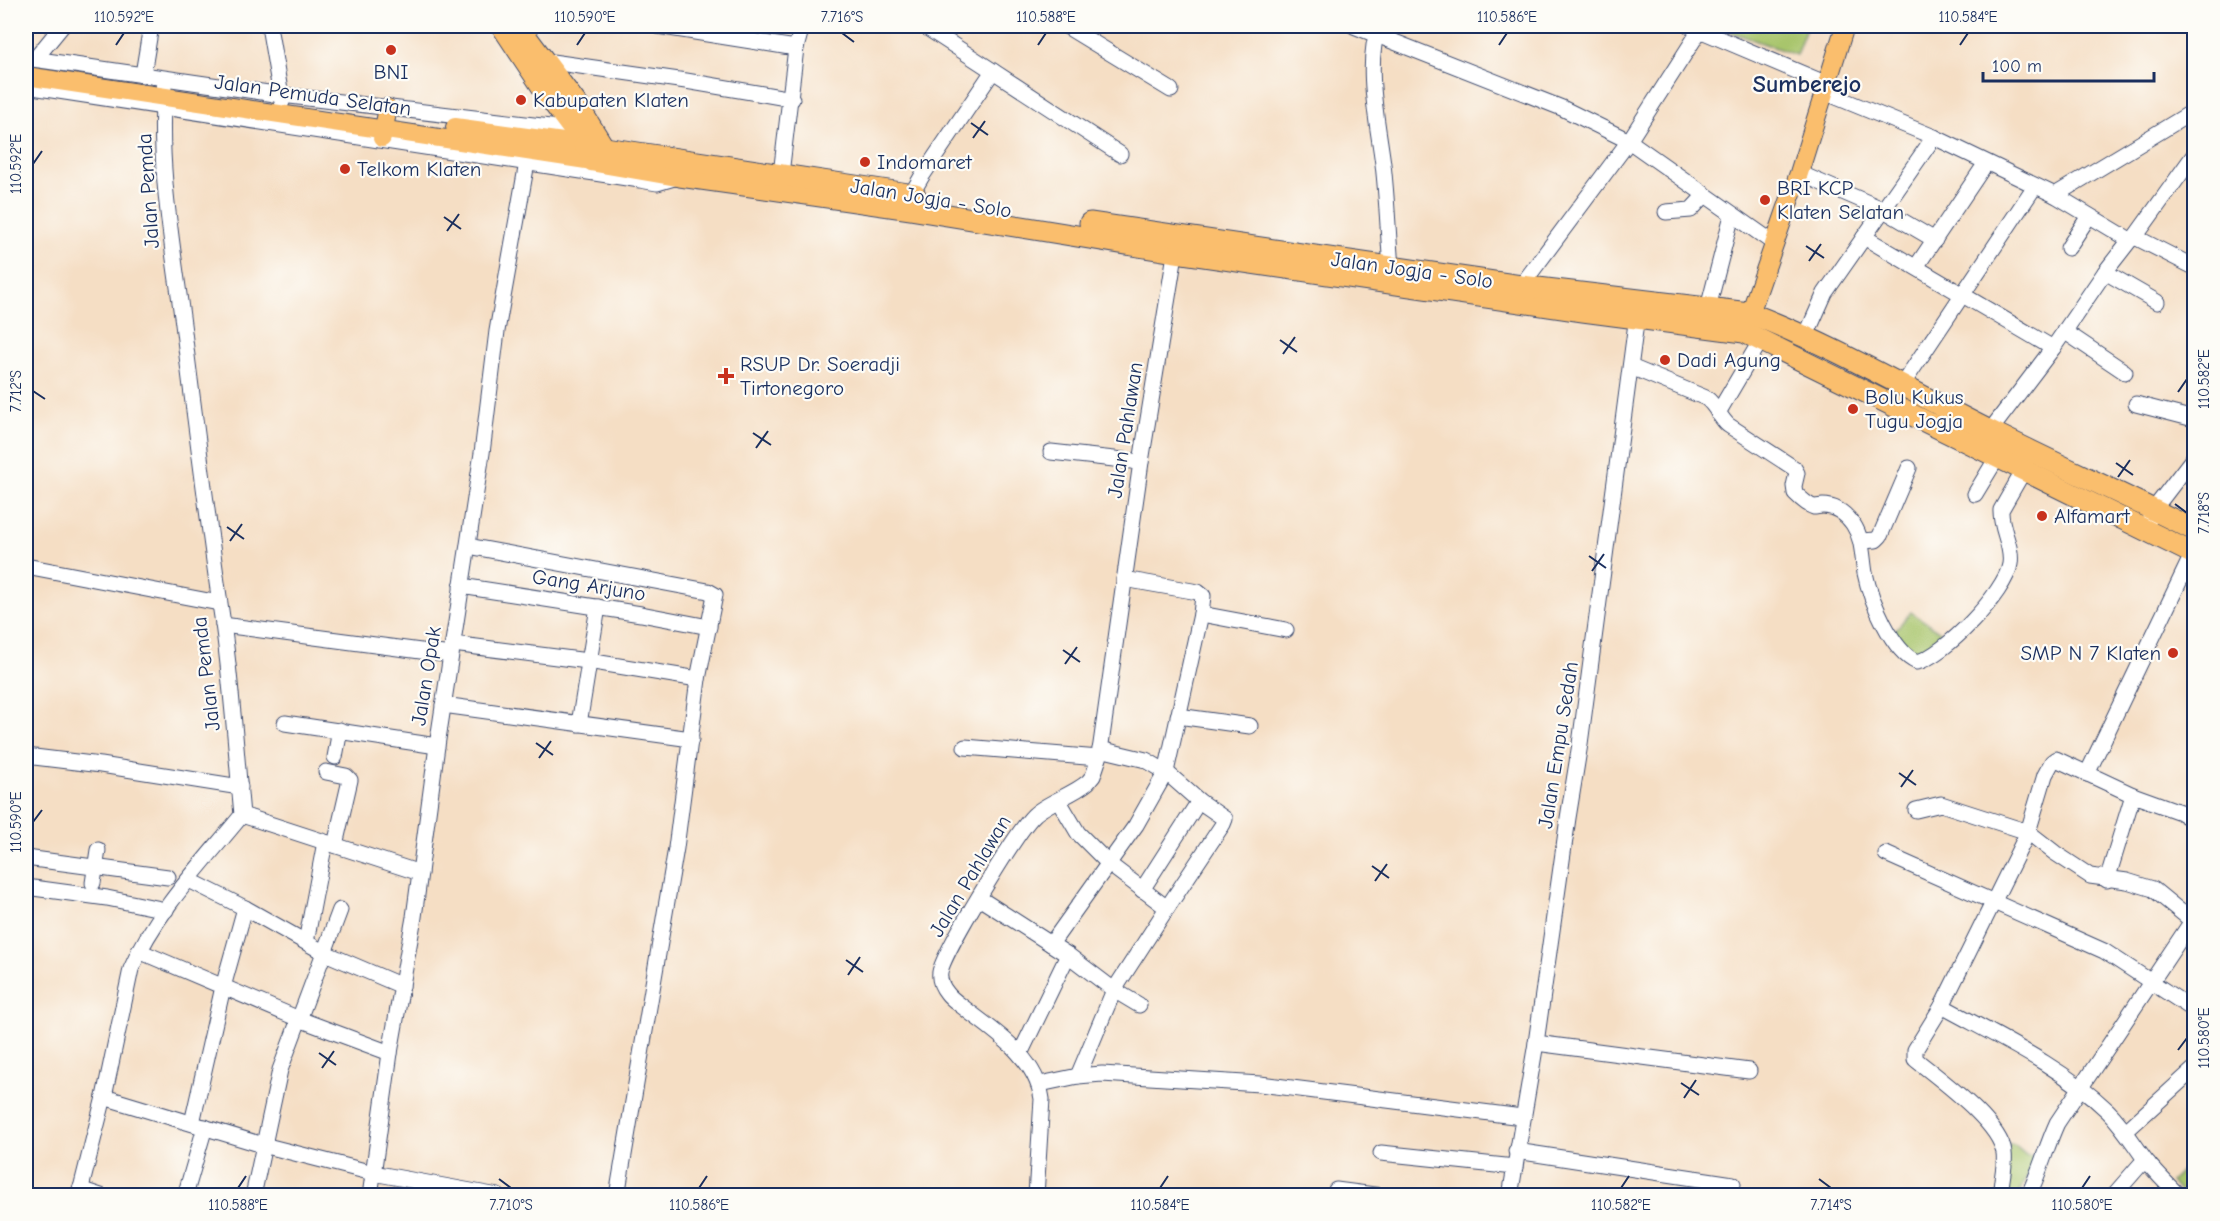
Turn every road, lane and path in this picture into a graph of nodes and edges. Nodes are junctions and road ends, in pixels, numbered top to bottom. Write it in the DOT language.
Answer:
graph roads {
  1 [pos="62,26"];
  2 [pos="151,26"];
  3 [pos="269,26"];
  4 [pos="502,26"];
  5 [pos="518,26"];
  6 [pos="657,26"];
  7 [pos="802,26"];
  8 [pos="924,26"];
  9 [pos="1066,26"];
  10 [pos="1354,26"];
  11 [pos="1845,26"];
  12 [pos="1695,28"];
  13 [pos="1377,30"];
  14 [pos="796,48"];
  15 [pos="29,61"];
  16 [pos="545,61"];
  17 [pos="993,70"];
  18 [pos="26,76"];
  19 [pos="26,86"];
  20 [pos="132,87"];
  21 [pos="1826,88"];
  22 [pos="1171,90"];
  23 [pos="164,97"];
  24 [pos="792,99"];
  25 [pos="283,104"];
  26 [pos="2194,113"];
  27 [pos="385,124"];
  28 [pos="436,136"];
  29 [pos="1934,136"];
  30 [pos="1629,141"];
  31 [pos="592,144"];
  32 [pos="529,151"];
  33 [pos="1120,154"];
  34 [pos="2194,155"];
  35 [pos="1986,163"];
  36 [pos="1800,173"];
  37 [pos="781,174"];
  38 [pos="680,176"];
  39 [pos="2035,186"];
  40 [pos="1705,195"];
  41 [pos="2055,195"];
  42 [pos="911,202"];
  43 [pos="1882,209"];
  44 [pos="1666,212"];
  45 [pos="1732,215"];
  46 [pos="2089,216"];
  47 [pos="1864,237"];
  48 [pos="2132,239"];
  49 [pos="1935,240"];
  50 [pos="1177,244"];
  51 [pos="1775,244"];
  52 [pos="2068,248"];
  53 [pos="1391,267"];
  54 [pos="1916,267"];
  55 [pos="2194,267"];
  56 [pos="2105,272"];
  57 [pos="1521,286"];
  58 [pos="1962,294"];
  59 [pos="2157,302"];
  60 [pos="1638,308"];
  61 [pos="1708,308"];
  62 [pos="1751,329"];
  63 [pos="2064,331"];
  64 [pos="1804,338"];
  65 [pos="2053,348"];
  66 [pos="1631,366"];
  67 [pos="2125,372"];
  68 [pos="1902,385"];
  69 [pos="2136,404"];
  70 [pos="1718,413"];
  71 [pos="2194,419"];
  72 [pos="1990,431"];
  73 [pos="1051,452"];
  74 [pos="1998,456"];
  75 [pos="2194,457"];
  76 [pos="1141,462"];
  77 [pos="1909,468"];
  78 [pos="2024,470"];
  79 [pos="1975,494"];
  80 [pos="2154,509"];
  81 [pos="2145,529"];
  82 [pos="2194,530"];
  83 [pos="1861,541"];
  84 [pos="468,546"];
  85 [pos="2194,553"];
  86 [pos="26,566"];
  87 [pos="1124,579"];
  88 [pos="462,586"];
  89 [pos="219,603"];
  90 [pos="598,607"];
  91 [pos="1201,614"];
  92 [pos="223,625"];
  93 [pos="709,627"];
  94 [pos="1286,630"];
  95 [pos="452,649"];
  96 [pos="588,662"];
  97 [pos="698,679"];
  98 [pos="444,705"];
  99 [pos="1178,716"];
  100 [pos="285,723"];
  101 [pos="579,724"];
  102 [pos="1250,726"];
  103 [pos="340,730"];
  104 [pos="691,740"];
  105 [pos="437,746"];
  106 [pos="966,747"];
  107 [pos="1099,753"];
  108 [pos="26,756"];
  109 [pos="335,757"];
  110 [pos="326,772"];
  111 [pos="1166,772"];
  112 [pos="2087,774"];
  113 [pos="240,787"];
  114 [pos="2133,795"];
  115 [pos="1059,801"];
  116 [pos="1199,801"];
  117 [pos="1916,810"];
  118 [pos="242,815"];
  119 [pos="2194,821"];
  120 [pos="2028,832"];
  121 [pos="330,844"];
  122 [pos="98,850"];
  123 [pos="1886,854"];
  124 [pos="26,858"];
  125 [pos="1109,864"];
  126 [pos="420,873"];
  127 [pos="94,875"];
  128 [pos="168,877"];
  129 [pos="189,880"];
  130 [pos="2107,880"];
  131 [pos="26,887"];
  132 [pos="1142,890"];
  133 [pos="979,898"];
  134 [pos="1994,901"];
  135 [pos="245,908"];
  136 [pos="1167,908"];
  137 [pos="166,910"];
  138 [pos="340,910"];
  139 [pos="2193,919"];
  140 [pos="306,942"];
  141 [pos="1051,944"];
  142 [pos="140,951"];
  143 [pos="325,953"];
  144 [pos="1068,955"];
  145 [pos="2151,981"];
  146 [pos="402,986"];
  147 [pos="223,987"];
  148 [pos="1114,990"];
  149 [pos="1139,1005"];
  150 [pos="1942,1006"];
  151 [pos="2194,1010"];
  152 [pos="299,1019"];
  153 [pos="1536,1043"];
  154 [pos="390,1053"];
  155 [pos="1020,1054"];
  156 [pos="2194,1070"];
  157 [pos="1749,1071"];
  158 [pos="1078,1076"];
  159 [pos="1040,1084"];
  160 [pos="2082,1088"];
  161 [pos="104,1097"];
  162 [pos="1522,1117"];
  163 [pos="199,1125"];
  164 [pos="2126,1131"];
  165 [pos="263,1145"];
  166 [pos="1516,1151"];
  167 [pos="1381,1153"];
  168 [pos="2148,1163"];
  169 [pos="1515,1167"];
  170 [pos="373,1173"];
  171 [pos="1733,1184"];
  172 [pos="1336,1190"];
  173 [pos="79,1192"];
  174 [pos="496,1195"];
  175 [pos="101,1196"];
  176 [pos="186,1196"];
  177 [pos="253,1196"];
  178 [pos="370,1196"];
  179 [pos="617,1196"];
  180 [pos="1036,1196"];
  181 [pos="1382,1196"];
  182 [pos="1510,1196"];
  183 [pos="2001,1196"];
  184 [pos="2028,1196"];
  185 [pos="2113,1196"];
  186 [pos="2179,1196"];
  1 -- 15 [label="street"];
  2 -- 20 [label="street"];
  3 -- 25 [label="street"];
  4 -- 31 [label="highway"];
  5 -- 16 [label="highway"];
  6 -- 14 [label="street"];
  7 -- 14 [label="street"];
  8 -- 17 [label="street"];
  9 -- 22 [label="street"];
  10 -- 13 [label="street"];
  11 -- 21 [label="main road"];
  12 -- 21 [label="street"];
  12 -- 30 [label="street"];
  13 -- 30 [label="street"];
  13 -- 53 [label="street"];
  14 -- 24 [label="street"];
  15 -- 20 [label="main road, Jalan Pemuda Selatan"];
  16 -- 24 [label="street"];
  16 -- 31 [label="highway"];
  17 -- 33 [label="street"];
  17 -- 42 [label="street"];
  18 -- 20 [label="main road, Jalan Pemuda Selatan"];
  19 -- 20 [label="street"];
  20 -- 23 [label="main road, Jalan Pemuda Selatan"];
  20 -- 25 [label="street"];
  21 -- 29 [label="street"];
  21 -- 36 [label="main road"];
  23 -- 25 [label="main road, Jalan Pemuda Selatan"];
  23 -- 27 [label="street"];
  23 -- 89 [label="street, Jalan Pemda"];
  24 -- 37 [label="street"];
  25 -- 27 [label="main road, Jalan Pemuda Selatan"];
  26 -- 41 [label="street"];
  27 -- 28 [label="main road, Jalan Pemuda Selatan"];
  27 -- 31 [label="street"];
  28 -- 32 [label="main road, Jalan Pemuda Selatan"];
  28 -- 32 [label="street"];
  29 -- 35 [label="street"];
  29 -- 43 [label="street"];
  30 -- 40 [label="street"];
  30 -- 57 [label="street"];
  31 -- 32 [label="main road, Jalan Pemuda Selatan"];
  31 -- 37 [label="highway, Jalan Jogja - Solo"];
  31 -- 38 [label="highway, Jalan Jogja - Solo"];
  32 -- 38 [label="street"];
  32 -- 84 [label="street, Jalan Opak"];
  34 -- 48 [label="street"];
  35 -- 39 [label="street"];
  35 -- 49 [label="street"];
  36 -- 43 [label="street"];
  36 -- 51 [label="main road"];
  37 -- 42 [label="highway, Jalan Jogja - Solo"];
  38 -- 42 [label="highway, Jalan Jogja - Solo"];
  39 -- 41 [label="street"];
  39 -- 58 [label="street"];
  40 -- 44 [label="street"];
  40 -- 45 [label="street"];
  41 -- 46 [label="street"];
  42 -- 50 [label="highway, Jalan Jogja - Solo"];
  43 -- 47 [label="street"];
  43 -- 49 [label="street"];
  45 -- 51 [label="street"];
  45 -- 61 [label="street"];
  46 -- 48 [label="street"];
  46 -- 52 [label="street"];
  47 -- 54 [label="street"];
  47 -- 64 [label="street"];
  48 -- 55 [label="street"];
  48 -- 56 [label="street"];
  49 -- 54 [label="street"];
  50 -- 53 [label="highway, Jalan Jogja - Solo"];
  50 -- 60 [label="highway, Jalan Jogja - Solo"];
  50 -- 76 [label="street, Jalan Pahlawan"];
  51 -- 62 [label="main road"];
  53 -- 57 [label="highway, Jalan Jogja - Solo"];
  54 -- 58 [label="street"];
  56 -- 59 [label="street"];
  56 -- 63 [label="street"];
  57 -- 60 [label="highway, Jalan Jogja - Solo"];
  58 -- 65 [label="street"];
  58 -- 68 [label="street"];
  60 -- 61 [label="highway, Jalan Jogja - Solo"];
  60 -- 62 [label="highway, Jalan Jogja - Solo"];
  60 -- 66 [label="street, Jalan Empu Sedah"];
  61 -- 62 [label="highway, Jalan Jogja - Solo"];
  62 -- 64 [label="highway, Jalan Jogja - Solo"];
  62 -- 70 [label="street"];
  62 -- 74 [label="highway, Jalan Jogja - Solo"];
  63 -- 65 [label="street"];
  63 -- 67 [label="street"];
  64 -- 68 [label="highway, Jalan Jogja - Solo"];
  65 -- 72 [label="street"];
  66 -- 70 [label="street"];
  66 -- 153 [label="street, Jalan Empu Sedah"];
  68 -- 72 [label="highway, Jalan Jogja - Solo"];
  69 -- 71 [label="street"];
  70 -- 83 [label="street"];
  72 -- 80 [label="highway, Jalan Jogja - Solo"];
  73 -- 76 [label="street"];
  74 -- 78 [label="highway, Jalan Jogja - Solo"];
  74 -- 79 [label="street"];
  75 -- 80 [label="street"];
  76 -- 87 [label="street, Jalan Pahlawan"];
  77 -- 83 [label="street"];
  78 -- 81 [label="highway, Jalan Jogja - Solo"];
  78 -- 83 [label="street"];
  80 -- 81 [label="street"];
  80 -- 82 [label="highway, Jalan Jogja - Solo"];
  81 -- 85 [label="highway, Jalan Jogja - Solo"];
  84 -- 88 [label="street, Jalan Opak"];
  84 -- 93 [label="street"];
  85 -- 112 [label="street"];
  86 -- 89 [label="street"];
  87 -- 91 [label="street"];
  87 -- 107 [label="street, Jalan Pahlawan"];
  88 -- 90 [label="street, Gang Arjuno"];
  88 -- 95 [label="street, Jalan Opak"];
  89 -- 92 [label="street, Jalan Pemda"];
  90 -- 93 [label="street, Gang Arjuno"];
  90 -- 96 [label="street"];
  91 -- 94 [label="street"];
  91 -- 99 [label="street"];
  92 -- 95 [label="street"];
  92 -- 113 [label="street, Jalan Pemda"];
  93 -- 97 [label="street"];
  95 -- 96 [label="street"];
  95 -- 98 [label="street, Jalan Opak"];
  96 -- 97 [label="street"];
  96 -- 101 [label="street"];
  97 -- 104 [label="street"];
  98 -- 101 [label="street"];
  98 -- 105 [label="street, Jalan Opak"];
  99 -- 102 [label="street"];
  99 -- 111 [label="street"];
  100 -- 103 [label="street"];
  101 -- 104 [label="street"];
  103 -- 105 [label="street"];
  103 -- 109 [label="street"];
  104 -- 179 [label="street"];
  105 -- 126 [label="street, Jalan Opak"];
  106 -- 107 [label="street"];
  107 -- 111 [label="street"];
  107 -- 115 [label="street, Jalan Pahlawan"];
  108 -- 113 [label="street"];
  110 -- 121 [label="street"];
  111 -- 116 [label="street"];
  111 -- 125 [label="street"];
  112 -- 114 [label="street"];
  112 -- 120 [label="street"];
  113 -- 118 [label="street, Jalan Pemda"];
  114 -- 119 [label="street"];
  114 -- 130 [label="street"];
  115 -- 125 [label="street"];
  115 -- 133 [label="street, Jalan Pahlawan"];
  116 -- 132 [label="street"];
  116 -- 136 [label="street"];
  117 -- 120 [label="street"];
  118 -- 121 [label="street"];
  118 -- 129 [label="street"];
  120 -- 130 [label="street"];
  120 -- 134 [label="street"];
  121 -- 126 [label="street"];
  121 -- 140 [label="street"];
  122 -- 127 [label="street"];
  123 -- 134 [label="street"];
  124 -- 127 [label="street"];
  125 -- 132 [label="street"];
  125 -- 141 [label="street"];
  126 -- 146 [label="street, Jalan Opak"];
  127 -- 128 [label="street"];
  129 -- 135 [label="street"];
  129 -- 137 [label="street"];
  130 -- 139 [label="street"];
  131 -- 137 [label="street"];
  132 -- 136 [label="street"];
  133 -- 141 [label="street"];
  133 -- 155 [label="street, Jalan Pahlawan"];
  134 -- 145 [label="street"];
  134 -- 150 [label="street"];
  135 -- 140 [label="street"];
  135 -- 147 [label="street"];
  136 -- 148 [label="street"];
  137 -- 142 [label="street"];
  138 -- 143 [label="street"];
  139 -- 145 [label="street"];
  140 -- 143 [label="street"];
  141 -- 144 [label="street"];
  142 -- 147 [label="street"];
  142 -- 161 [label="street"];
  143 -- 146 [label="street"];
  143 -- 152 [label="street"];
  144 -- 148 [label="street"];
  144 -- 155 [label="street"];
  145 -- 151 [label="street"];
  145 -- 160 [label="street"];
  146 -- 154 [label="street, Jalan Opak"];
  147 -- 152 [label="street"];
  147 -- 163 [label="street"];
  148 -- 149 [label="street"];
  148 -- 158 [label="street"];
  150 -- 160 [label="street"];
  150 -- 183 [label="street"];
  152 -- 154 [label="street"];
  152 -- 165 [label="street"];
  153 -- 157 [label="street"];
  153 -- 162 [label="street, Jalan Empu Sedah"];
  154 -- 170 [label="street, Jalan Opak"];
  155 -- 159 [label="street, Jalan Pahlawan"];
  156 -- 164 [label="street"];
  158 -- 159 [label="street"];
  158 -- 162 [label="street"];
  159 -- 180 [label="street"];
  160 -- 164 [label="street"];
  160 -- 184 [label="street"];
  161 -- 163 [label="street"];
  161 -- 173 [label="street"];
  162 -- 166 [label="street, Jalan Empu Sedah"];
  163 -- 165 [label="street"];
  163 -- 176 [label="street"];
  164 -- 168 [label="street"];
  165 -- 170 [label="street"];
  165 -- 177 [label="street"];
  166 -- 169 [label="street, Jalan Empu Sedah"];
  166 -- 171 [label="street"];
  167 -- 169 [label="street"];
  168 -- 185 [label="street"];
  168 -- 186 [label="street"];
  169 -- 182 [label="street, Jalan Empu Sedah"];
  170 -- 174 [label="street"];
  170 -- 178 [label="street, Jalan Opak"];
  172 -- 181 [label="street"];
  173 -- 175 [label="street"];
}
